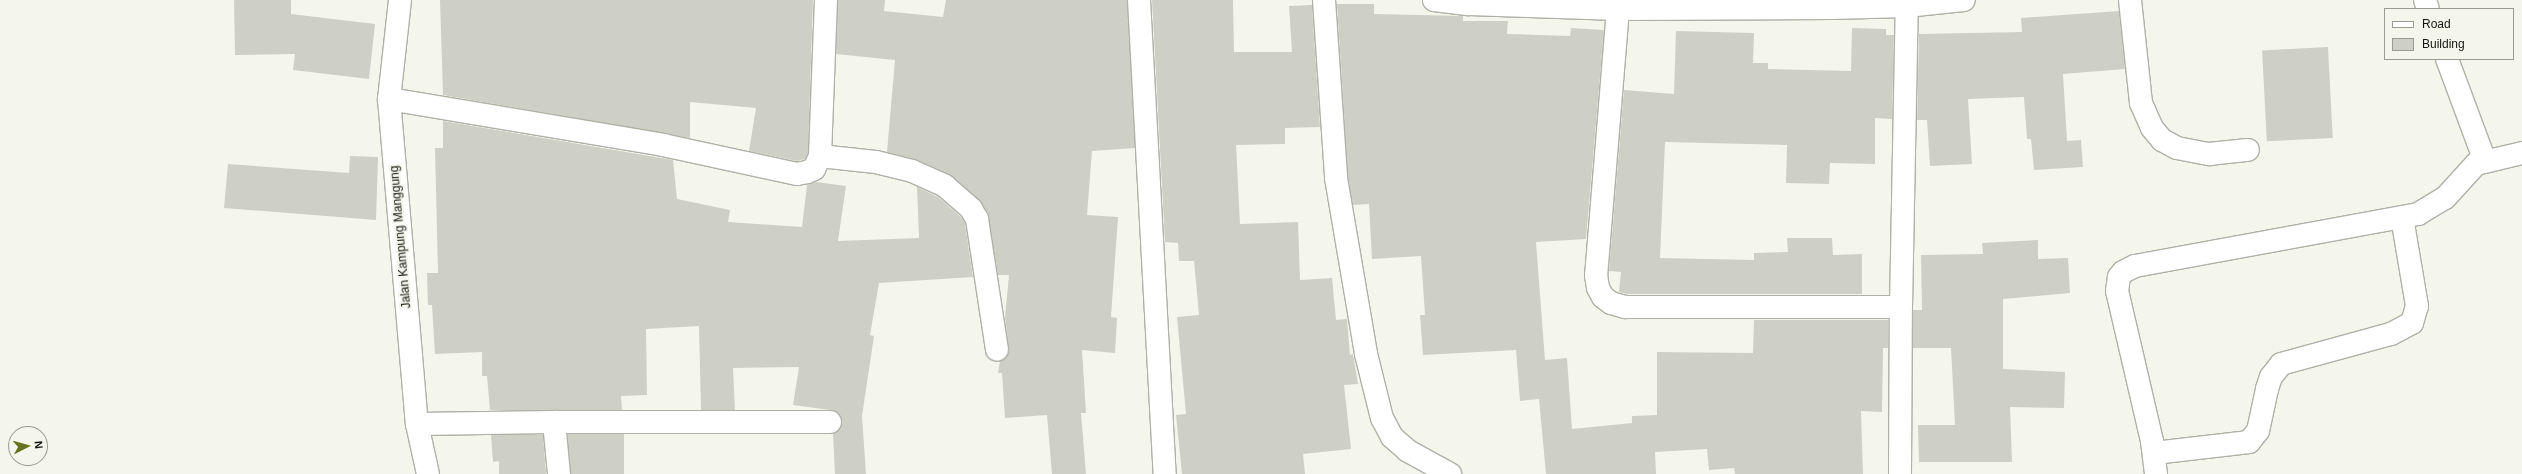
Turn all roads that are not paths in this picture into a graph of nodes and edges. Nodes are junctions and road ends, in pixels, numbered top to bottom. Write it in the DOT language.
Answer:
graph roads {
  1 [pos="400,0"];
  2 [pos="826,0"];
  3 [pos="1139,0"];
  4 [pos="1324,0"];
  5 [pos="1964,0"];
  6 [pos="2130,0"];
  7 [pos="1441,1"];
  8 [pos="1937,1"];
  9 [pos="1907,6"];
  10 [pos="1618,9"];
  11 [pos="2447,60"];
  12 [pos="389,99"];
  13 [pos="2248,150"];
  14 [pos="2522,153"];
  15 [pos="820,156"];
  16 [pos="2485,160"];
  17 [pos="2402,217"];
  18 [pos="1901,307"];
  19 [pos="997,349"];
  20 [pos="554,422"];
  21 [pos="830,422"];
  22 [pos="417,424"];
  23 [pos="2155,464"];
  24 [pos="428,474"];
  25 [pos="559,474"];
  26 [pos="1165,474"];
  27 [pos="1450,474"];
  28 [pos="1900,474"];
  1 -- 12 [label="street, Jalan Kampung Manggung"];
  2 -- 15 [label="street"];
  3 -- 26 [label="street"];
  4 -- 27 [label="street"];
  5 -- 8 [label="street"];
  6 -- 13 [label="street"];
  7 -- 10 [label="street"];
  8 -- 9 [label="street"];
  9 -- 10 [label="street"];
  9 -- 18 [label="street"];
  10 -- 18 [label="street"];
  11 -- 16 [label="street"];
  12 -- 15 [label="street"];
  12 -- 22 [label="street, Jalan Kampung Manggung"];
  14 -- 16 [label="street"];
  15 -- 19 [label="street"];
  16 -- 17 [label="street"];
  17 -- 23 [label="street"];
  17 -- 23 [label="street"];
  18 -- 28 [label="street"];
  20 -- 21 [label="street"];
  20 -- 22 [label="street"];
  20 -- 25 [label="street"];
  22 -- 24 [label="street, Jalan Kampung Manggung"];
}
